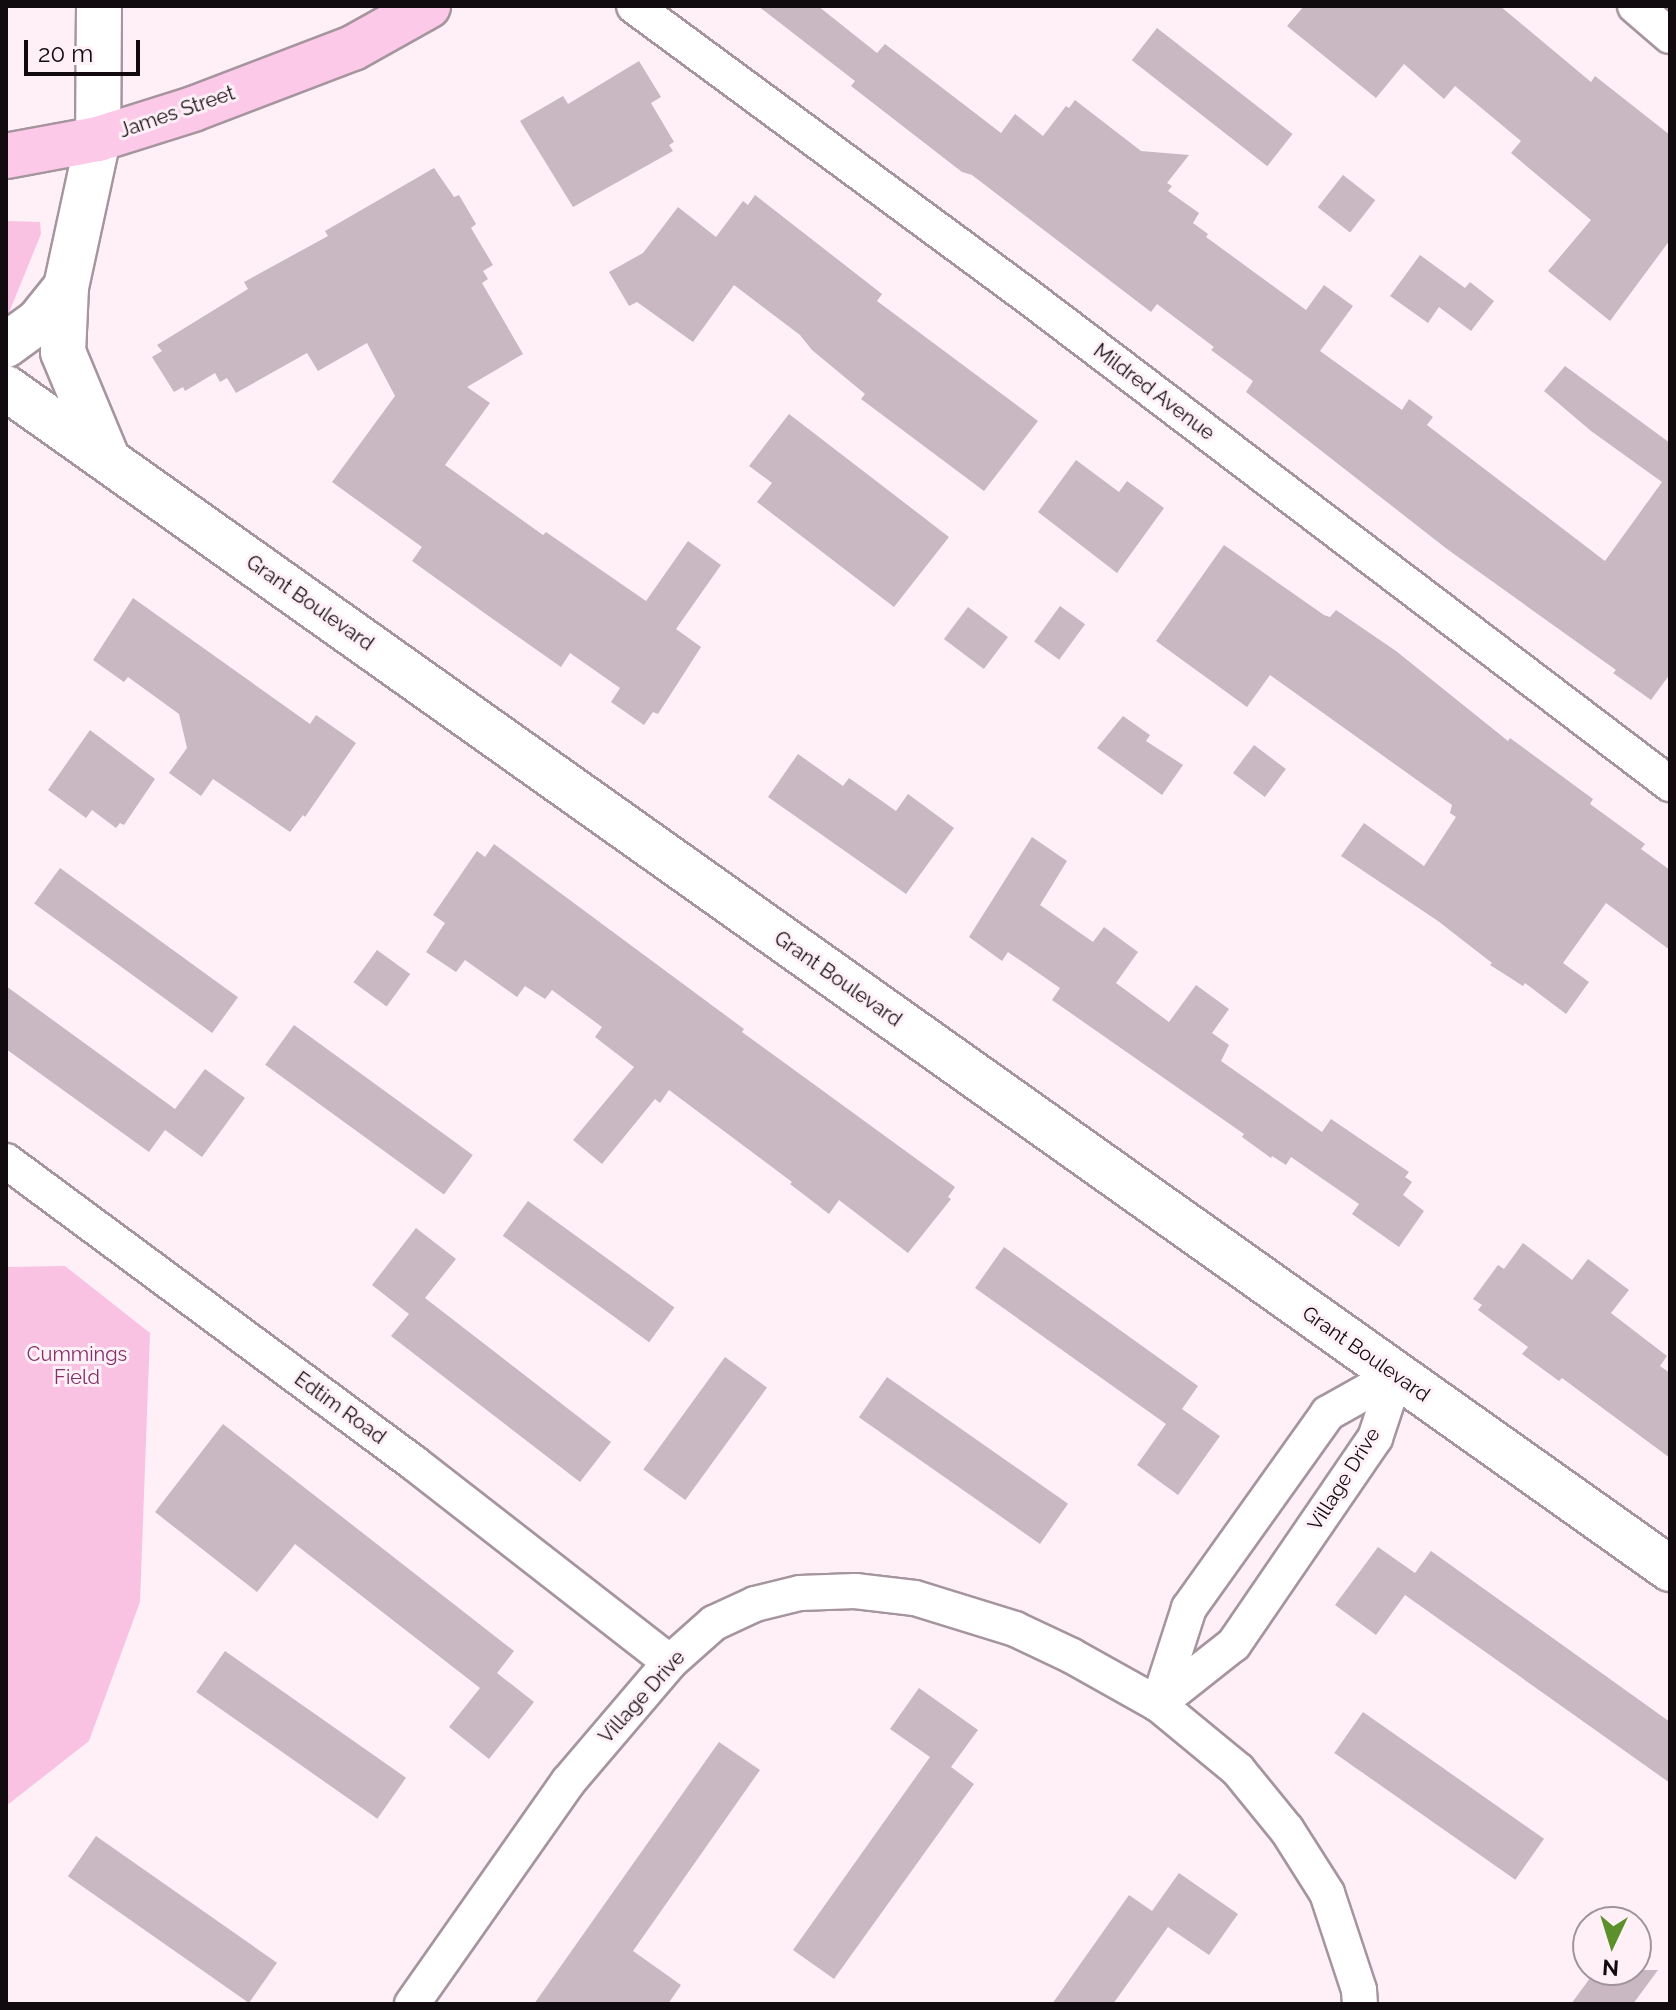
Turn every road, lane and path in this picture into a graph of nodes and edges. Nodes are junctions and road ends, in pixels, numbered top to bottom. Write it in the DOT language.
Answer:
graph roads {
  1 [pos="99,6"];
  2 [pos="428,6"];
  3 [pos="634,6"];
  4 [pos="1635,6"];
  5 [pos="1670,36"];
  6 [pos="98,139"];
  7 [pos="6,156"];
  8 [pos="66,287"];
  9 [pos="6,345"];
  10 [pos="6,388"];
  11 [pos="108,460"];
  12 [pos="1670,784"];
  13 [pos="6,1161"];
  14 [pos="1396,1375"];
  15 [pos="1670,1569"];
  16 [pos="670,1662"];
  17 [pos="1158,1704"];
  18 [pos="412,2004"];
  19 [pos="1360,2004"];
  1 -- 6 [label="street"];
  2 -- 6 [label="main road, James Street"];
  3 -- 12 [label="street, Mildred Avenue"];
  4 -- 5 [label="street"];
  6 -- 7 [label="main road, James Street"];
  6 -- 8 [label="street"];
  8 -- 9 [label="street"];
  8 -- 11 [label="street"];
  10 -- 11 [label="street, Grant Boulevard"];
  11 -- 14 [label="street, Grant Boulevard"];
  13 -- 16 [label="street, Edtim Road"];
  14 -- 15 [label="street, Grant Boulevard"];
  14 -- 17 [label="street, Village Drive"];
  14 -- 17 [label="street, Village Drive"];
  16 -- 17 [label="street, Village Drive"];
  16 -- 18 [label="street, Village Drive"];
  17 -- 19 [label="street, Village Drive"];
}
